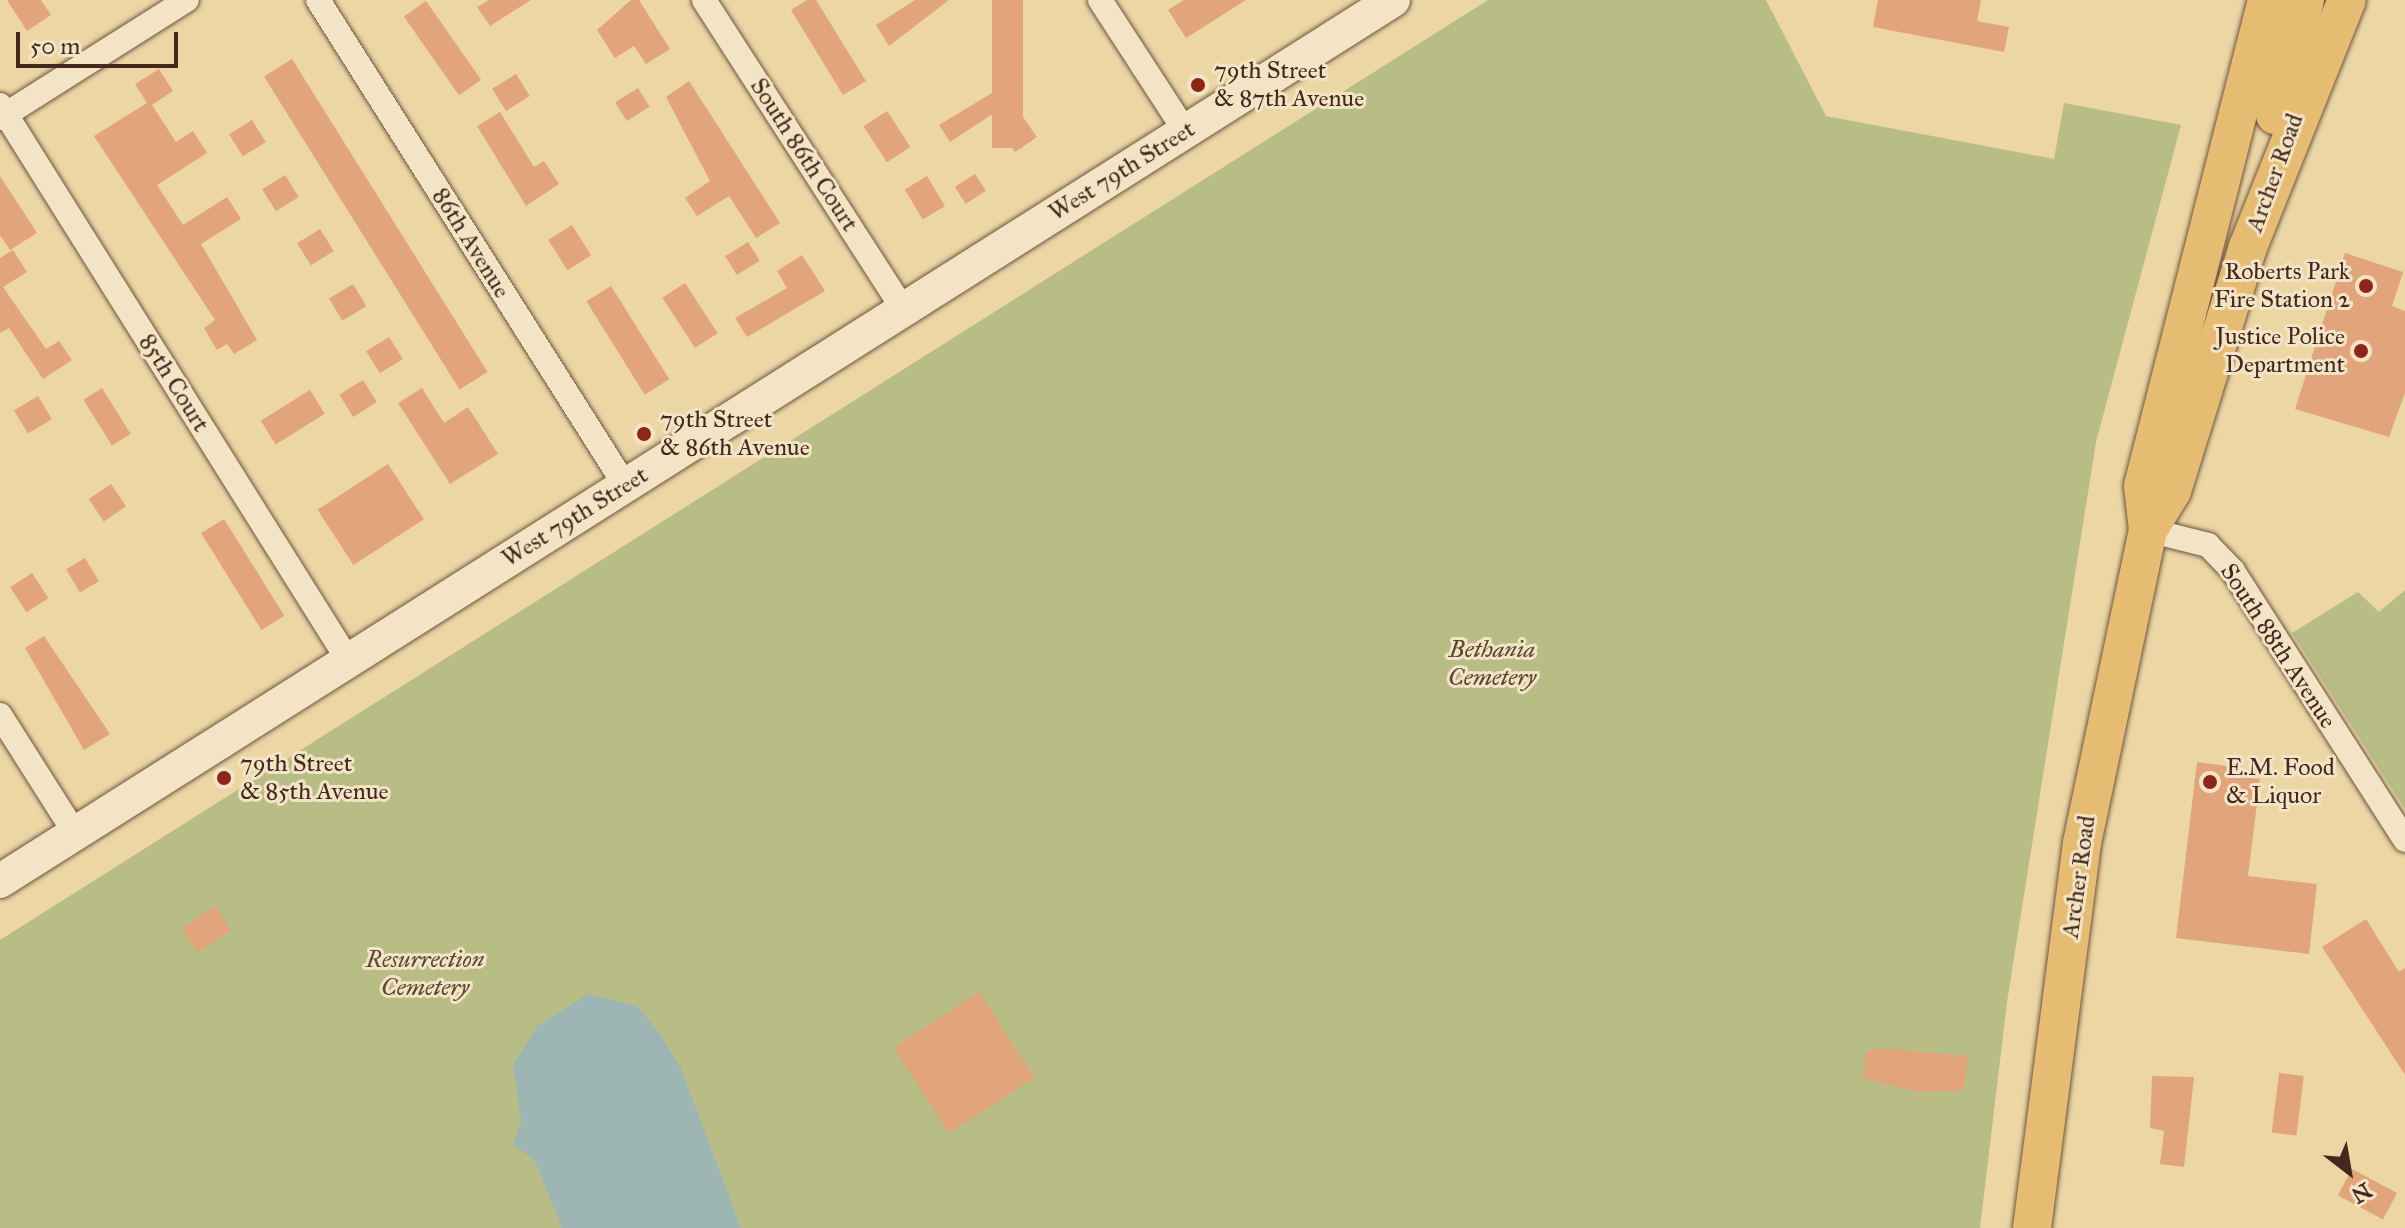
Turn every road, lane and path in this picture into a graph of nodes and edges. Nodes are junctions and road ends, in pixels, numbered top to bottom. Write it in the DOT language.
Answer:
graph roads {
  1 [pos="187,0"];
  2 [pos="318,0"];
  3 [pos="704,0"];
  4 [pos="1100,0"];
  5 [pos="1393,0"];
  6 [pos="2267,0"];
  7 [pos="2305,0"];
  8 [pos="2347,0"];
  9 [pos="2,113"];
  10 [pos="1185,131"];
  11 [pos="2248,247"];
  12 [pos="903,309"];
  13 [pos="625,485"];
  14 [pos="2148,530"];
  15 [pos="348,660"];
  16 [pos="0,715"];
  17 [pos="75,833"];
  18 [pos="2405,840"];
  19 [pos="0,881"];
  20 [pos="2032,1228"];
  1 -- 9 [label="street"];
  2 -- 13 [label="street, 86th Avenue"];
  3 -- 12 [label="street, South 86th Court"];
  4 -- 10 [label="street"];
  5 -- 10 [label="main road, West 79th Street"];
  6 -- 14 [label="main road, Archer Road"];
  7 -- 11 [label="main road"];
  8 -- 11 [label="main road, Archer Road"];
  9 -- 15 [label="street, 85th Court"];
  10 -- 12 [label="main road, West 79th Street"];
  11 -- 14 [label="main road, Archer Road"];
  12 -- 13 [label="main road, West 79th Street"];
  13 -- 15 [label="main road, West 79th Street"];
  14 -- 18 [label="street, South 88th Avenue"];
  14 -- 20 [label="main road, Archer Road"];
  15 -- 17 [label="main road, West 79th Street"];
  16 -- 17 [label="street"];
  17 -- 19 [label="main road, West 79th Street"];
}
